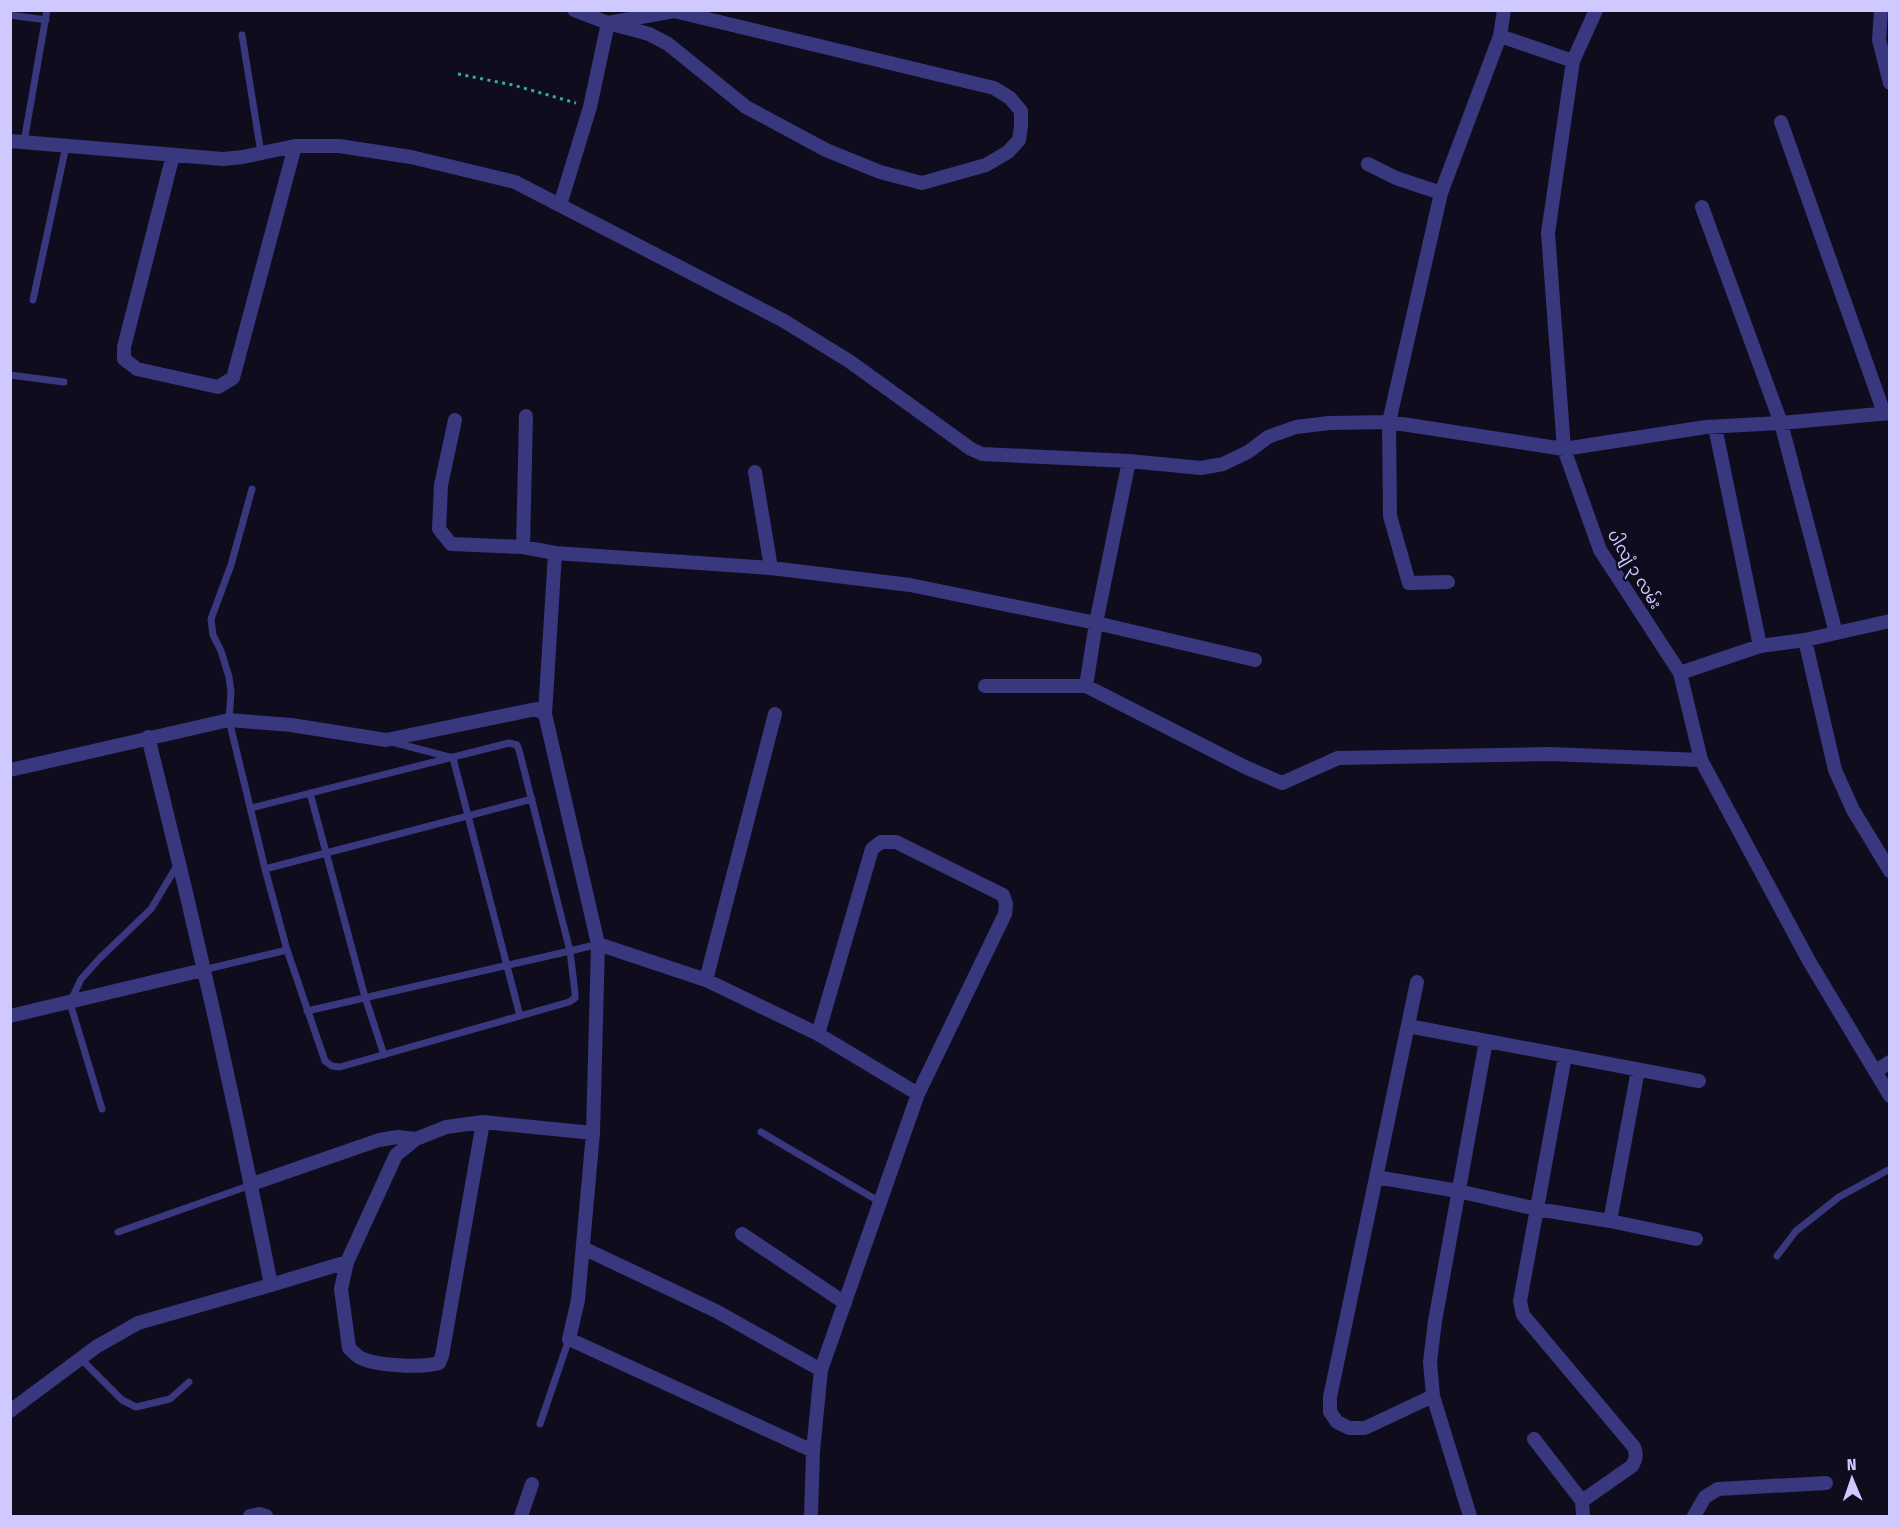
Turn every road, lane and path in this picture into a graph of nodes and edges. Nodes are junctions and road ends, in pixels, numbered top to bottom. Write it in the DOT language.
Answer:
graph roads {
  1 [pos="47,10"];
  2 [pos="574,10"];
  3 [pos="1504,10"];
  4 [pos="1596,10"];
  5 [pos="1881,10"];
  6 [pos="10,15"];
  7 [pos="46,20"];
  8 [pos="608,23"];
  9 [pos="242,35"];
  10 [pos="1500,36"];
  11 [pos="1573,61"];
  12 [pos="458,74"];
  13 [pos="1890,83"];
  14 [pos="591,107"];
  15 [pos="1781,122"];
  16 [pos="17,142"];
  17 [pos="66,146"];
  18 [pos="295,146"];
  19 [pos="261,153"];
  20 [pos="173,155"];
  21 [pos="1368,164"];
  22 [pos="1441,193"];
  23 [pos="560,206"];
  24 [pos="1702,207"];
  25 [pos="33,300"];
  26 [pos="10,375"];
  27 [pos="64,382"];
  28 [pos="1887,413"];
  29 [pos="526,416"];
  30 [pos="455,420"];
  31 [pos="1389,422"];
  32 [pos="1781,423"];
  33 [pos="1715,428"];
  34 [pos="1564,449"];
  35 [pos="1129,461"];
  36 [pos="755,472"];
  37 [pos="252,489"];
  38 [pos="523,548"];
  39 [pos="555,553"];
  40 [pos="771,568"];
  41 [pos="1448,582"];
  42 [pos="1890,621"];
  43 [pos="1096,624"];
  44 [pos="1836,633"];
  45 [pos="1805,640"];
  46 [pos="1760,646"];
  47 [pos="1255,660"];
  48 [pos="1680,673"];
  49 [pos="985,686"];
  50 [pos="1086,686"];
  51 [pos="545,714"];
  52 [pos="775,714"];
  53 [pos="228,720"];
  54 [pos="148,738"];
  55 [pos="386,740"];
  56 [pos="453,759"];
  57 [pos="1701,760"];
  58 [pos="10,770"];
  59 [pos="310,793"];
  60 [pos="532,799"];
  61 [pos="251,808"];
  62 [pos="468,816"];
  63 [pos="328,853"];
  64 [pos="179,862"];
  65 [pos="265,869"];
  66 [pos="1890,871"];
  67 [pos="598,944"];
  68 [pos="287,950"];
  69 [pos="570,951"];
  70 [pos="506,965"];
  71 [pos="203,970"];
  72 [pos="706,980"];
  73 [pos="1416,982"];
  74 [pos="365,997"];
  75 [pos="69,1003"];
  76 [pos="307,1011"];
  77 [pos="10,1016"];
  78 [pos="520,1016"];
  79 [pos="1407,1026"];
  80 [pos="818,1034"];
  81 [pos="1486,1041"];
  82 [pos="384,1055"];
  83 [pos="1564,1056"];
  84 [pos="1890,1062"];
  85 [pos="1638,1070"];
  86 [pos="1876,1071"];
  87 [pos="1699,1082"];
  88 [pos="918,1094"];
  89 [pos="1890,1095"];
  90 [pos="102,1109"];
  91 [pos="483,1122"];
  92 [pos="761,1132"];
  93 [pos="593,1134"];
  94 [pos="416,1139"];
  95 [pos="1890,1169"];
  96 [pos="1376,1177"];
  97 [pos="252,1184"];
  98 [pos="1458,1191"];
  99 [pos="880,1202"];
  100 [pos="1537,1209"];
  101 [pos="1610,1221"];
  102 [pos="118,1232"];
  103 [pos="742,1234"];
  104 [pos="1696,1239"];
  105 [pos="583,1248"];
  106 [pos="1777,1256"];
  107 [pos="347,1262"];
  108 [pos="272,1285"];
  109 [pos="845,1303"];
  110 [pos="569,1339"];
  111 [pos="81,1359"];
  112 [pos="821,1370"];
  113 [pos="189,1382"];
  114 [pos="1433,1396"];
  115 [pos="10,1411"];
  116 [pos="540,1424"];
  117 [pos="1534,1439"];
  118 [pos="813,1451"];
  119 [pos="1826,1483"];
  120 [pos="532,1484"];
  121 [pos="1582,1501"];
  122 [pos="250,1516"];
  123 [pos="266,1516"];
  124 [pos="520,1516"];
  125 [pos="811,1516"];
  126 [pos="1470,1516"];
  127 [pos="1583,1516"];
  128 [pos="1694,1516"];
  1 -- 7 [label="lane"];
  2 -- 8 [label="street"];
  3 -- 10 [label="street"];
  4 -- 11 [label="street, ပါလျံ ၃ လမ်း"];
  5 -- 13 [label="street"];
  6 -- 7 [label="lane"];
  7 -- 16 [label="lane"];
  8 -- 8 [label="street"];
  8 -- 14 [label="street"];
  9 -- 19 [label="lane"];
  10 -- 11 [label="street"];
  10 -- 22 [label="street"];
  11 -- 34 [label="street, ပါလျံ ၃ လမ်း"];
  12 -- 14 [label="path"];
  14 -- 23 [label="street"];
  15 -- 28 [label="street"];
  16 -- 17 [label="street"];
  17 -- 20 [label="street"];
  17 -- 25 [label="lane"];
  18 -- 19 [label="street"];
  18 -- 20 [label="street"];
  18 -- 23 [label="street"];
  19 -- 20 [label="street"];
  21 -- 22 [label="street"];
  22 -- 31 [label="street"];
  23 -- 35 [label="street"];
  24 -- 32 [label="street"];
  26 -- 27 [label="lane"];
  28 -- 32 [label="street"];
  29 -- 38 [label="street"];
  30 -- 38 [label="street"];
  31 -- 34 [label="street"];
  31 -- 35 [label="street"];
  31 -- 41 [label="street"];
  32 -- 33 [label="street"];
  32 -- 44 [label="street"];
  33 -- 34 [label="street"];
  33 -- 46 [label="street"];
  34 -- 48 [label="street, ပါလျံ ၃ လမ်း"];
  35 -- 43 [label="street"];
  36 -- 40 [label="street"];
  37 -- 53 [label="lane"];
  38 -- 39 [label="street"];
  39 -- 40 [label="street"];
  39 -- 51 [label="street"];
  40 -- 43 [label="street"];
  42 -- 44 [label="street"];
  43 -- 47 [label="street"];
  43 -- 50 [label="street"];
  44 -- 45 [label="street"];
  45 -- 46 [label="street"];
  45 -- 66 [label="street"];
  46 -- 48 [label="street"];
  48 -- 57 [label="street, ပါလျံ ၃ လမ်း"];
  49 -- 50 [label="street"];
  50 -- 57 [label="street"];
  51 -- 55 [label="street"];
  51 -- 67 [label="street"];
  52 -- 72 [label="street"];
  53 -- 54 [label="street"];
  53 -- 55 [label="street"];
  53 -- 61 [label="lane"];
  54 -- 58 [label="street"];
  54 -- 64 [label="street"];
  55 -- 56 [label="lane"];
  56 -- 59 [label="lane"];
  56 -- 60 [label="lane"];
  56 -- 62 [label="lane"];
  57 -- 86 [label="street, ပါလျံ ၃ လမ်း"];
  59 -- 61 [label="lane"];
  59 -- 63 [label="lane"];
  60 -- 62 [label="lane"];
  60 -- 69 [label="lane"];
  61 -- 65 [label="lane"];
  62 -- 63 [label="lane"];
  62 -- 70 [label="lane"];
  63 -- 65 [label="lane"];
  63 -- 74 [label="lane"];
  64 -- 71 [label="street"];
  64 -- 75 [label="lane"];
  65 -- 68 [label="lane"];
  67 -- 69 [label="lane"];
  67 -- 72 [label="street"];
  67 -- 93 [label="street"];
  68 -- 71 [label="lane"];
  68 -- 76 [label="lane"];
  69 -- 70 [label="lane"];
  69 -- 78 [label="lane"];
  70 -- 74 [label="lane"];
  70 -- 78 [label="lane"];
  71 -- 75 [label="street"];
  71 -- 97 [label="street"];
  72 -- 80 [label="street"];
  73 -- 79 [label="street"];
  74 -- 76 [label="lane"];
  74 -- 82 [label="lane"];
  75 -- 77 [label="street"];
  75 -- 90 [label="lane"];
  76 -- 82 [label="lane"];
  78 -- 82 [label="lane"];
  79 -- 81 [label="street"];
  79 -- 96 [label="street"];
  80 -- 88 [label="street"];
  80 -- 88 [label="street"];
  81 -- 83 [label="street"];
  81 -- 98 [label="street"];
  83 -- 85 [label="street"];
  83 -- 100 [label="street"];
  84 -- 86 [label="street"];
  85 -- 87 [label="street"];
  85 -- 101 [label="street"];
  86 -- 89 [label="street, ပါလျံ ၃ လမ်း"];
  88 -- 99 [label="street"];
  91 -- 93 [label="street"];
  91 -- 94 [label="street"];
  91 -- 107 [label="street"];
  92 -- 99 [label="lane"];
  93 -- 105 [label="street"];
  94 -- 97 [label="street"];
  94 -- 107 [label="street"];
  95 -- 106 [label="lane"];
  96 -- 98 [label="street"];
  96 -- 114 [label="street"];
  97 -- 102 [label="lane"];
  97 -- 108 [label="street"];
  98 -- 100 [label="street"];
  98 -- 114 [label="street"];
  99 -- 109 [label="street"];
  100 -- 101 [label="street"];
  100 -- 121 [label="street"];
  101 -- 104 [label="street"];
  103 -- 109 [label="street"];
  105 -- 110 [label="street"];
  105 -- 112 [label="street"];
  107 -- 108 [label="street"];
  108 -- 111 [label="street"];
  109 -- 112 [label="street"];
  110 -- 116 [label="lane"];
  110 -- 118 [label="street"];
  111 -- 113 [label="lane"];
  111 -- 115 [label="street"];
  112 -- 118 [label="street"];
  114 -- 126 [label="street"];
  117 -- 121 [label="street"];
  118 -- 125 [label="street"];
  119 -- 128 [label="street"];
  120 -- 124 [label="street"];
  121 -- 127 [label="street"];
  122 -- 123 [label="street"];
}
